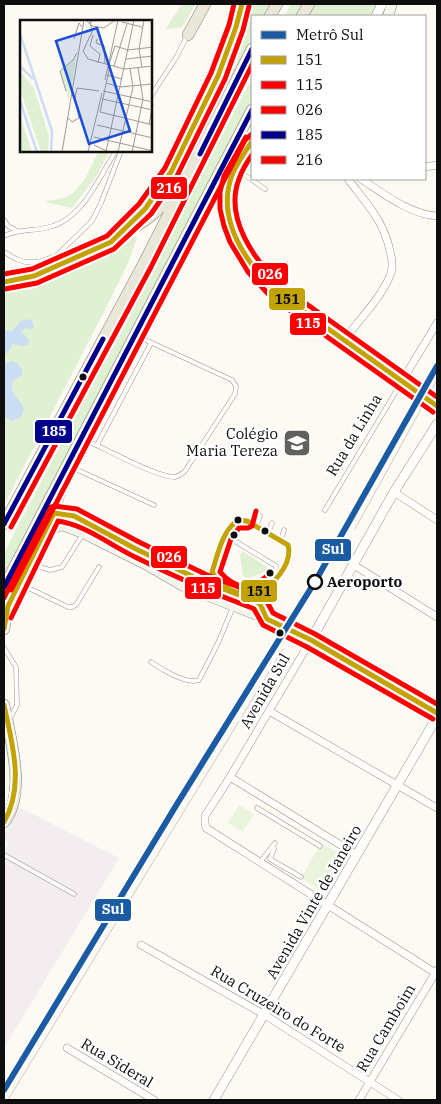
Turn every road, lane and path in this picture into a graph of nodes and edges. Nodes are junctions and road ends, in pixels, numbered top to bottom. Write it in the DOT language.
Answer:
graph roads {
  1 [pos="199,4"];
  2 [pos="205,4"];
  3 [pos="242,4"];
  4 [pos="277,4"];
  5 [pos="271,15"];
  6 [pos="188,35"];
  7 [pos="251,51"];
  8 [pos="152,94"];
  9 [pos="251,112"];
  10 [pos="251,125"];
  11 [pos="239,135"];
  12 [pos="251,143"];
  13 [pos="201,151"];
  14 [pos="115,152"];
  15 [pos="122,152"];
  16 [pos="236,170"];
  17 [pos="251,180"];
  18 [pos="251,180"];
  19 [pos="349,180"];
  20 [pos="364,180"];
  21 [pos="265,189"];
  22 [pos="437,216"];
  23 [pos="4,220"];
  24 [pos="17,231"];
  25 [pos="4,236"];
  26 [pos="111,242"];
  27 [pos="4,252"];
  28 [pos="4,272"];
  29 [pos="34,276"];
  30 [pos="4,282"];
  31 [pos="437,323"];
  32 [pos="134,335"];
  33 [pos="344,340"];
  34 [pos="151,343"];
  35 [pos="402,381"];
  36 [pos="437,404"];
  37 [pos="437,424"];
  38 [pos="81,438"];
  39 [pos="97,445"];
  40 [pos="73,453"];
  41 [pos="69,466"];
  42 [pos="394,492"];
  43 [pos="154,505"];
  44 [pos="325,510"];
  45 [pos="54,514"];
  46 [pos="260,516"];
  47 [pos="437,520"];
  48 [pos="4,523"];
  49 [pos="272,523"];
  50 [pos="256,526"];
  51 [pos="284,530"];
  52 [pos="46,531"];
  53 [pos="83,534"];
  54 [pos="268,534"];
  55 [pos="281,541"];
  56 [pos="220,549"];
  57 [pos="158,560"];
  58 [pos="30,564"];
  59 [pos="354,565"];
  60 [pos="99,567"];
  61 [pos="169,578"];
  62 [pos="20,584"];
  63 [pos="4,587"];
  64 [pos="232,592"];
  65 [pos="233,607"];
  66 [pos="6,610"];
  67 [pos="437,617"];
  68 [pos="267,619"];
  69 [pos="4,628"];
  70 [pos="301,635"];
  71 [pos="311,640"];
  72 [pos="4,648"];
  73 [pos="150,662"];
  74 [pos="4,705"];
  75 [pos="270,711"];
  76 [pos="437,715"];
  77 [pos="7,722"];
  78 [pos="230,777"];
  79 [pos="398,784"];
  80 [pos="257,808"];
  81 [pos="437,808"];
  82 [pos="4,822"];
  83 [pos="320,846"];
  84 [pos="4,855"];
  85 [pos="357,855"];
  86 [pos="260,862"];
  87 [pos="301,877"];
  88 [pos="74,894"];
  89 [pos="328,905"];
  90 [pos="141,945"];
  91 [pos="437,972"];
  92 [pos="264,1015"];
  93 [pos="67,1048"];
  94 [pos="370,1082"];
  95 [pos="154,1100"];
  96 [pos="214,1100"];
  97 [pos="359,1100"];
  98 [pos="398,1100"];
  1 -- 6 [label="lane"];
  2 -- 6 [label="highway"];
  3 -- 26 [label="street"];
  4 -- 5 [label="highway"];
  6 -- 8 [label="lane"];
  7 -- 13 [label="highway"];
  9 -- 11 [label="highway"];
  10 -- 11 [label="highway"];
  11 -- 32 [label="highway"];
  12 -- 16 [label="main road"];
  13 -- 26 [label="highway"];
  13 -- 48 [label="highway"];
  14 -- 24 [label="lane"];
  15 -- 27 [label="lane"];
  16 -- 17 [label="lane"];
  16 -- 33 [label="main road"];
  18 -- 21 [label="lane"];
  19 -- 33 [label="street"];
  20 -- 22 [label="street"];
  23 -- 24 [label="lane"];
  24 -- 25 [label="lane"];
  26 -- 29 [label="street"];
  28 -- 29 [label="lane"];
  29 -- 30 [label="street"];
  31 -- 35 [label="street, Rua da Linha"];
  32 -- 34 [label="lane"];
  32 -- 38 [label="highway"];
  33 -- 35 [label="main road"];
  34 -- 39 [label="lane"];
  34 -- 39 [label="lane"];
  35 -- 36 [label="main road"];
  35 -- 44 [label="lane, Rua da Linha"];
  37 -- 42 [label="street, Avenida Sul"];
  38 -- 39 [label="lane"];
  38 -- 40 [label="highway"];
  40 -- 41 [label="highway"];
  40 -- 63 [label="highway"];
  41 -- 43 [label="lane"];
  41 -- 45 [label="highway"];
  42 -- 47 [label="street"];
  42 -- 59 [label="street, Avenida Sul"];
  45 -- 52 [label="highway"];
  45 -- 57 [label="lane"];
  46 -- 50 [label="lane"];
  49 -- 54 [label="lane"];
  50 -- 54 [label="lane"];
  50 -- 56 [label="lane"];
  51 -- 55 [label="lane"];
  52 -- 53 [label="main road"];
  52 -- 58 [label="main road"];
  53 -- 58 [label="lane"];
  53 -- 61 [label="main road"];
  54 -- 55 [label="lane"];
  55 -- 56 [label="lane"];
  56 -- 64 [label="lane"];
  57 -- 61 [label="lane"];
  57 -- 64 [label="lane"];
  58 -- 62 [label="main road"];
  59 -- 67 [label="street"];
  59 -- 71 [label="street, Avenida Sul"];
  60 -- 62 [label="lane"];
  61 -- 65 [label="main road"];
  62 -- 66 [label="main road"];
  64 -- 68 [label="lane"];
  65 -- 68 [label="main road"];
  65 -- 73 [label="lane"];
  66 -- 69 [label="highway"];
  70 -- 71 [label="main road"];
  71 -- 75 [label="street, Avenida Sul"];
  71 -- 76 [label="main road"];
  72 -- 77 [label="lane"];
  74 -- 77 [label="highway"];
  75 -- 78 [label="street, Avenida Sul"];
  75 -- 79 [label="street"];
  76 -- 79 [label="street, Avenida Vinte de Janeiro"];
  77 -- 82 [label="highway"];
  78 -- 85 [label="street"];
  78 -- 86 [label="street, Avenida Sul"];
  79 -- 81 [label="street"];
  79 -- 85 [label="street, Avenida Vinte de Janeiro"];
  80 -- 83 [label="lane"];
  84 -- 88 [label="lane"];
  85 -- 89 [label="street, Avenida Vinte de Janeiro"];
  86 -- 87 [label="lane"];
  86 -- 89 [label="street"];
  89 -- 91 [label="street"];
  89 -- 92 [label="street, Avenida Vinte de Janeiro"];
  90 -- 92 [label="street, Rua Cruzeiro do Forte"];
  91 -- 94 [label="street, Rua Camboim"];
  92 -- 94 [label="street, Rua Cruzeiro do Forte"];
  92 -- 96 [label="street, Avenida Vinte de Janeiro"];
  93 -- 95 [label="street, Rua Sideral"];
  94 -- 97 [label="street, Rua Camboim"];
  94 -- 98 [label="street, Rua Cruzeiro do Forte"];
}
